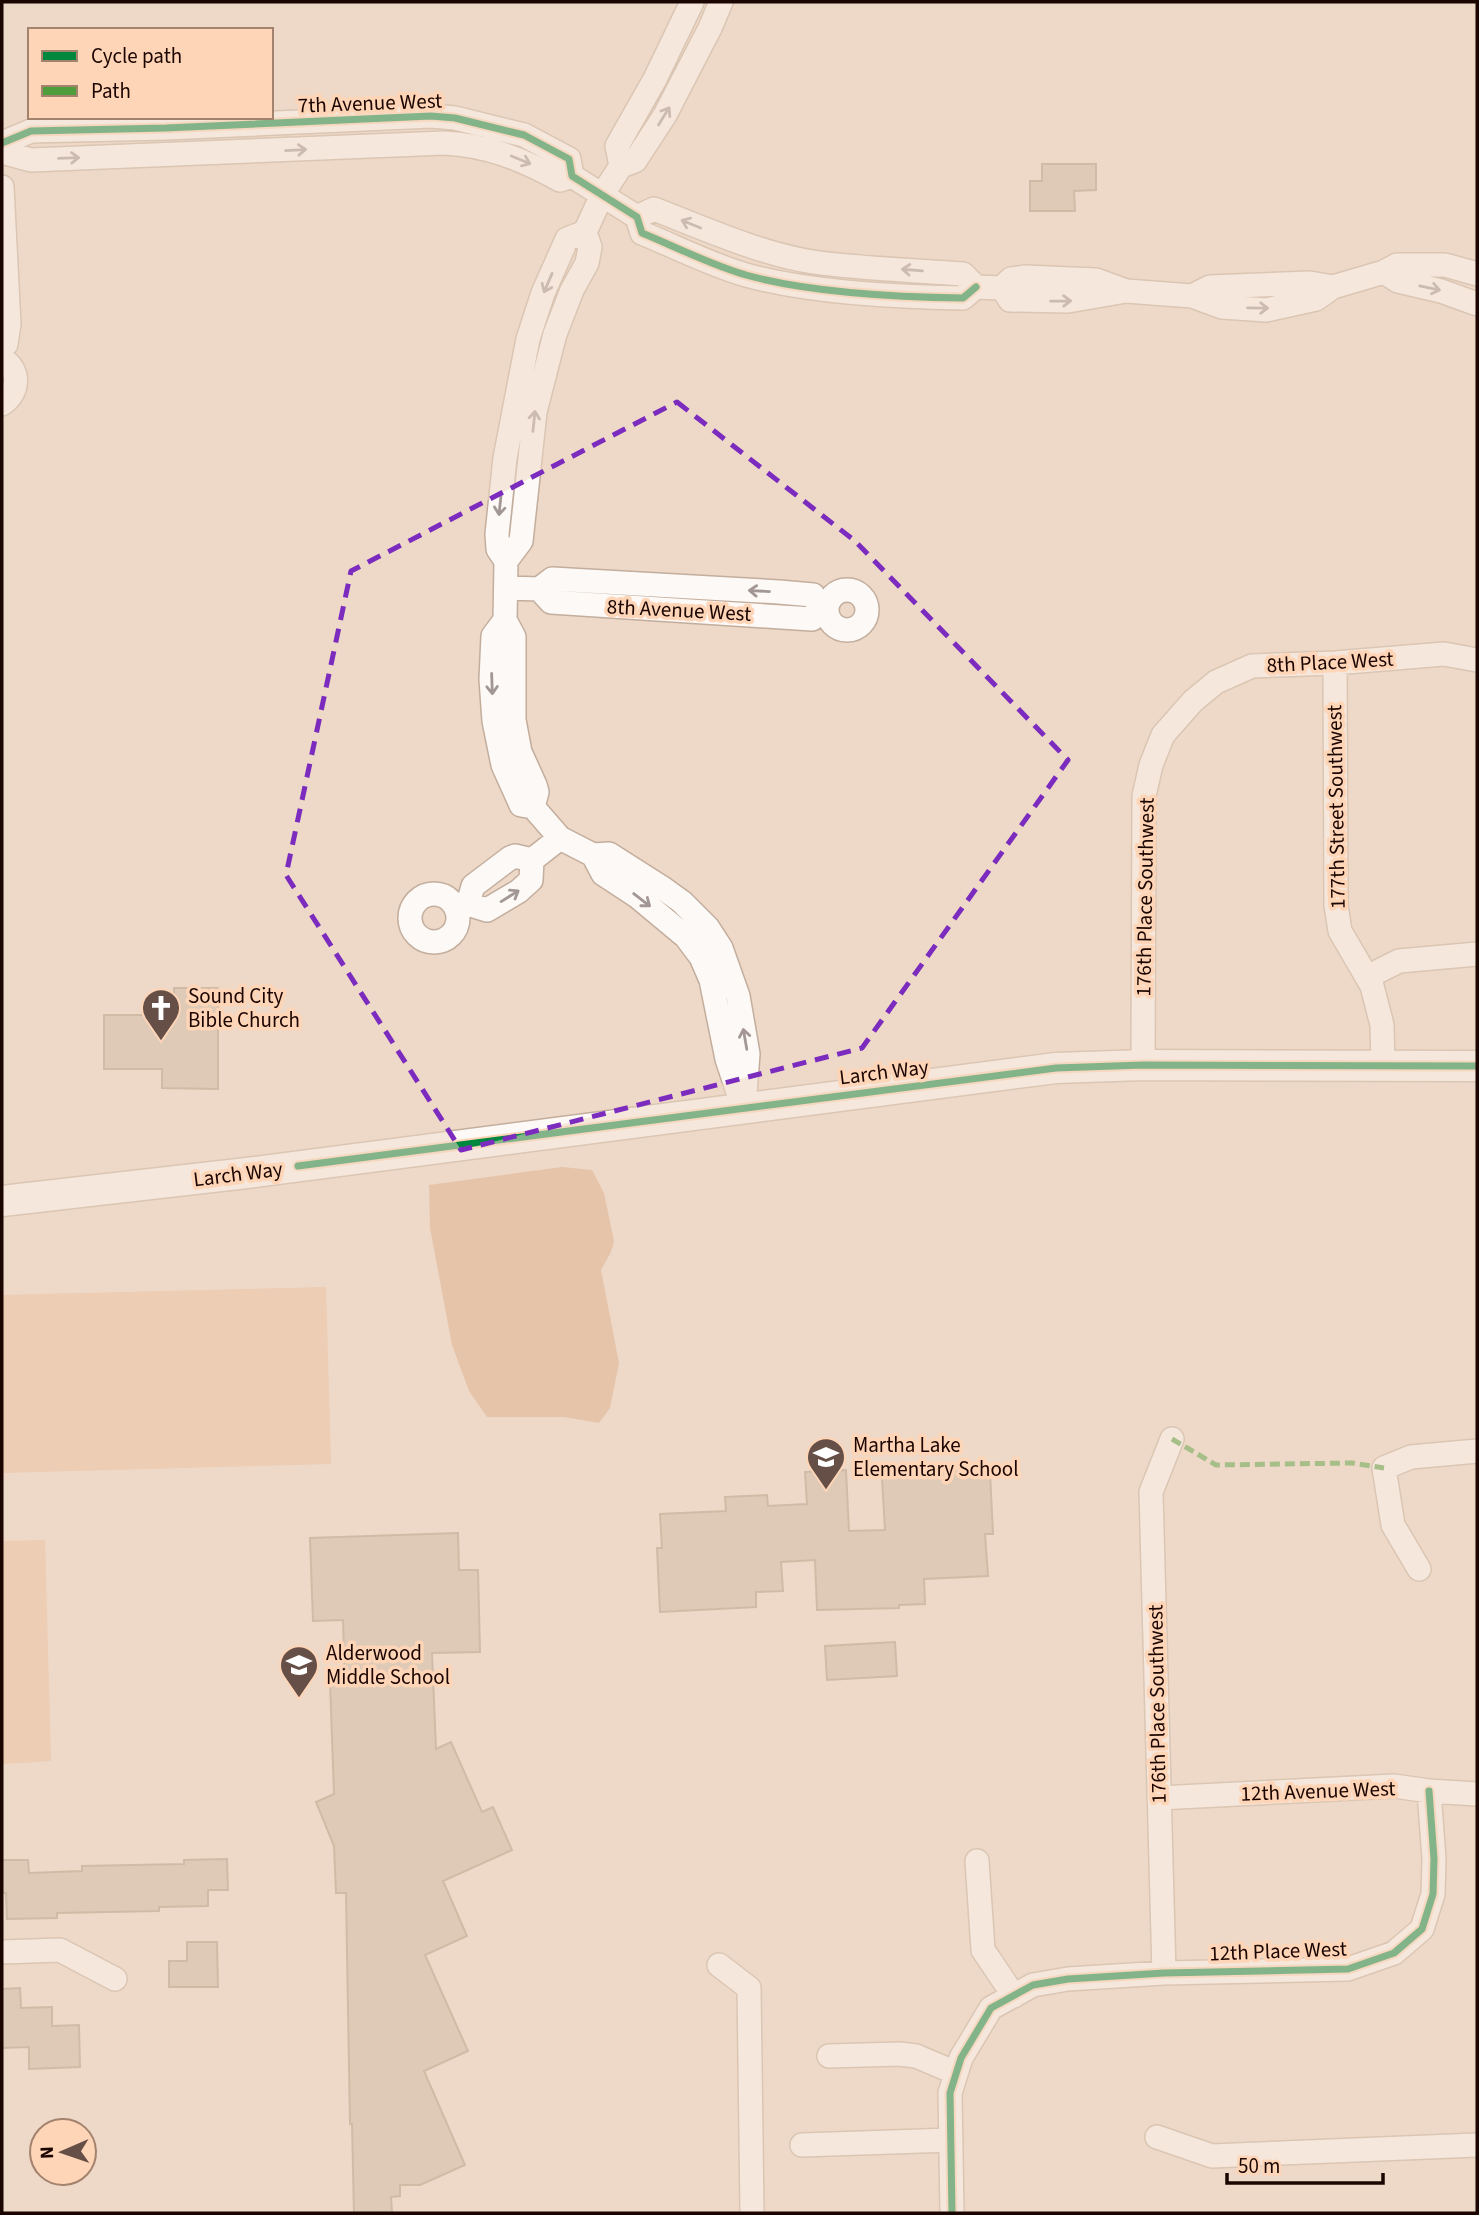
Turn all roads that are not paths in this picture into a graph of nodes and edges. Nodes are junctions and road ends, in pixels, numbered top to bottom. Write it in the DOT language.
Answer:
graph roads {
  1 [pos="692,2"];
  2 [pos="721,2"];
  3 [pos="2,143"];
  4 [pos="2,152"];
  5 [pos="621,166"];
  6 [pos="572,176"];
  7 [pos="2,187"];
  8 [pos="602,195"];
  9 [pos="1384,272"];
  10 [pos="1477,274"];
  11 [pos="1477,303"];
  12 [pos="2,346"];
  13 [pos="2,359"];
  14 [pos="2,404"];
  15 [pos="506,588"];
  16 [pos="824,608"];
  17 [pos="1477,660"];
  18 [pos="1335,663"];
  19 [pos="1193,701"];
  20 [pos="559,838"];
  21 [pos="532,860"];
  22 [pos="1477,954"];
  23 [pos="1367,977"];
  24 [pos="1143,1065"];
  25 [pos="1383,1066"];
  26 [pos="1477,1066"];
  27 [pos="744,1107"];
  28 [pos="2,1201"];
  29 [pos="1172,1439"];
  30 [pos="1477,1451"];
  31 [pos="1419,1569"];
  32 [pos="1429,1791"];
  33 [pos="1477,1794"];
  34 [pos="1159,1798"];
  35 [pos="977,1861"];
  36 [pos="2,1952"];
  37 [pos="719,1965"];
  38 [pos="1164,1973"];
  39 [pos="115,1979"];
  40 [pos="1014,1996"];
  41 [pos="829,2056"];
  42 [pos="956,2073"];
  43 [pos="1157,2137"];
  44 [pos="951,2140"];
  45 [pos="802,2145"];
  46 [pos="1477,2145"];
  47 [pos="752,2213"];
  48 [pos="952,2213"];
  1 -- 5 [label="street"];
  5 -- 2 [label="street, one-way"];
  3 -- 6 [label="street, 7th Avenue West"];
  4 -- 6 [label="street, 7th Avenue West, one-way"];
  5 -- 8 [label="street"];
  6 -- 8 [label="street, 7th Avenue West"];
  7 -- 12 [label="street"];
  8 -- 9 [label="street, 7th Avenue West"];
  8 -- 15 [label="street"];
  9 -- 10 [label="street, 7th Avenue West"];
  9 -- 11 [label="street, one-way"];
  13 -- 14 [label="street"];
  15 -- 16 [label="street, 8th Avenue West"];
  15 -- 20 [label="street"];
  17 -- 18 [label="street, 8th Place West"];
  18 -- 19 [label="street, 8th Place West"];
  18 -- 23 [label="street, 177th Street Southwest"];
  19 -- 24 [label="street, 176th Place Southwest"];
  20 -- 21 [label="street"];
  20 -- 27 [label="street"];
  21 -- 21 [label="street, one-way"];
  22 -- 23 [label="street"];
  23 -- 25 [label="street, 177th Street Southwest"];
  24 -- 25 [label="main road, Larch Way"];
  24 -- 27 [label="main road, Larch Way"];
  25 -- 26 [label="main road, Larch Way"];
  27 -- 28 [label="main road, Larch Way"];
  29 -- 34 [label="street, 176th Place Southwest"];
  30 -- 31 [label="street"];
  32 -- 33 [label="street, 12th Avenue West"];
  32 -- 34 [label="street, 12th Avenue West"];
  32 -- 38 [label="street, 12th Place West"];
  34 -- 38 [label="street, 176th Place Southwest"];
  35 -- 40 [label="street"];
  36 -- 39 [label="street"];
  37 -- 47 [label="street"];
  38 -- 40 [label="street, 12th Place West"];
  40 -- 42 [label="street, 12th Place West"];
  41 -- 42 [label="street"];
  42 -- 44 [label="street"];
  43 -- 46 [label="street"];
  44 -- 45 [label="street"];
  44 -- 48 [label="street"];
}
